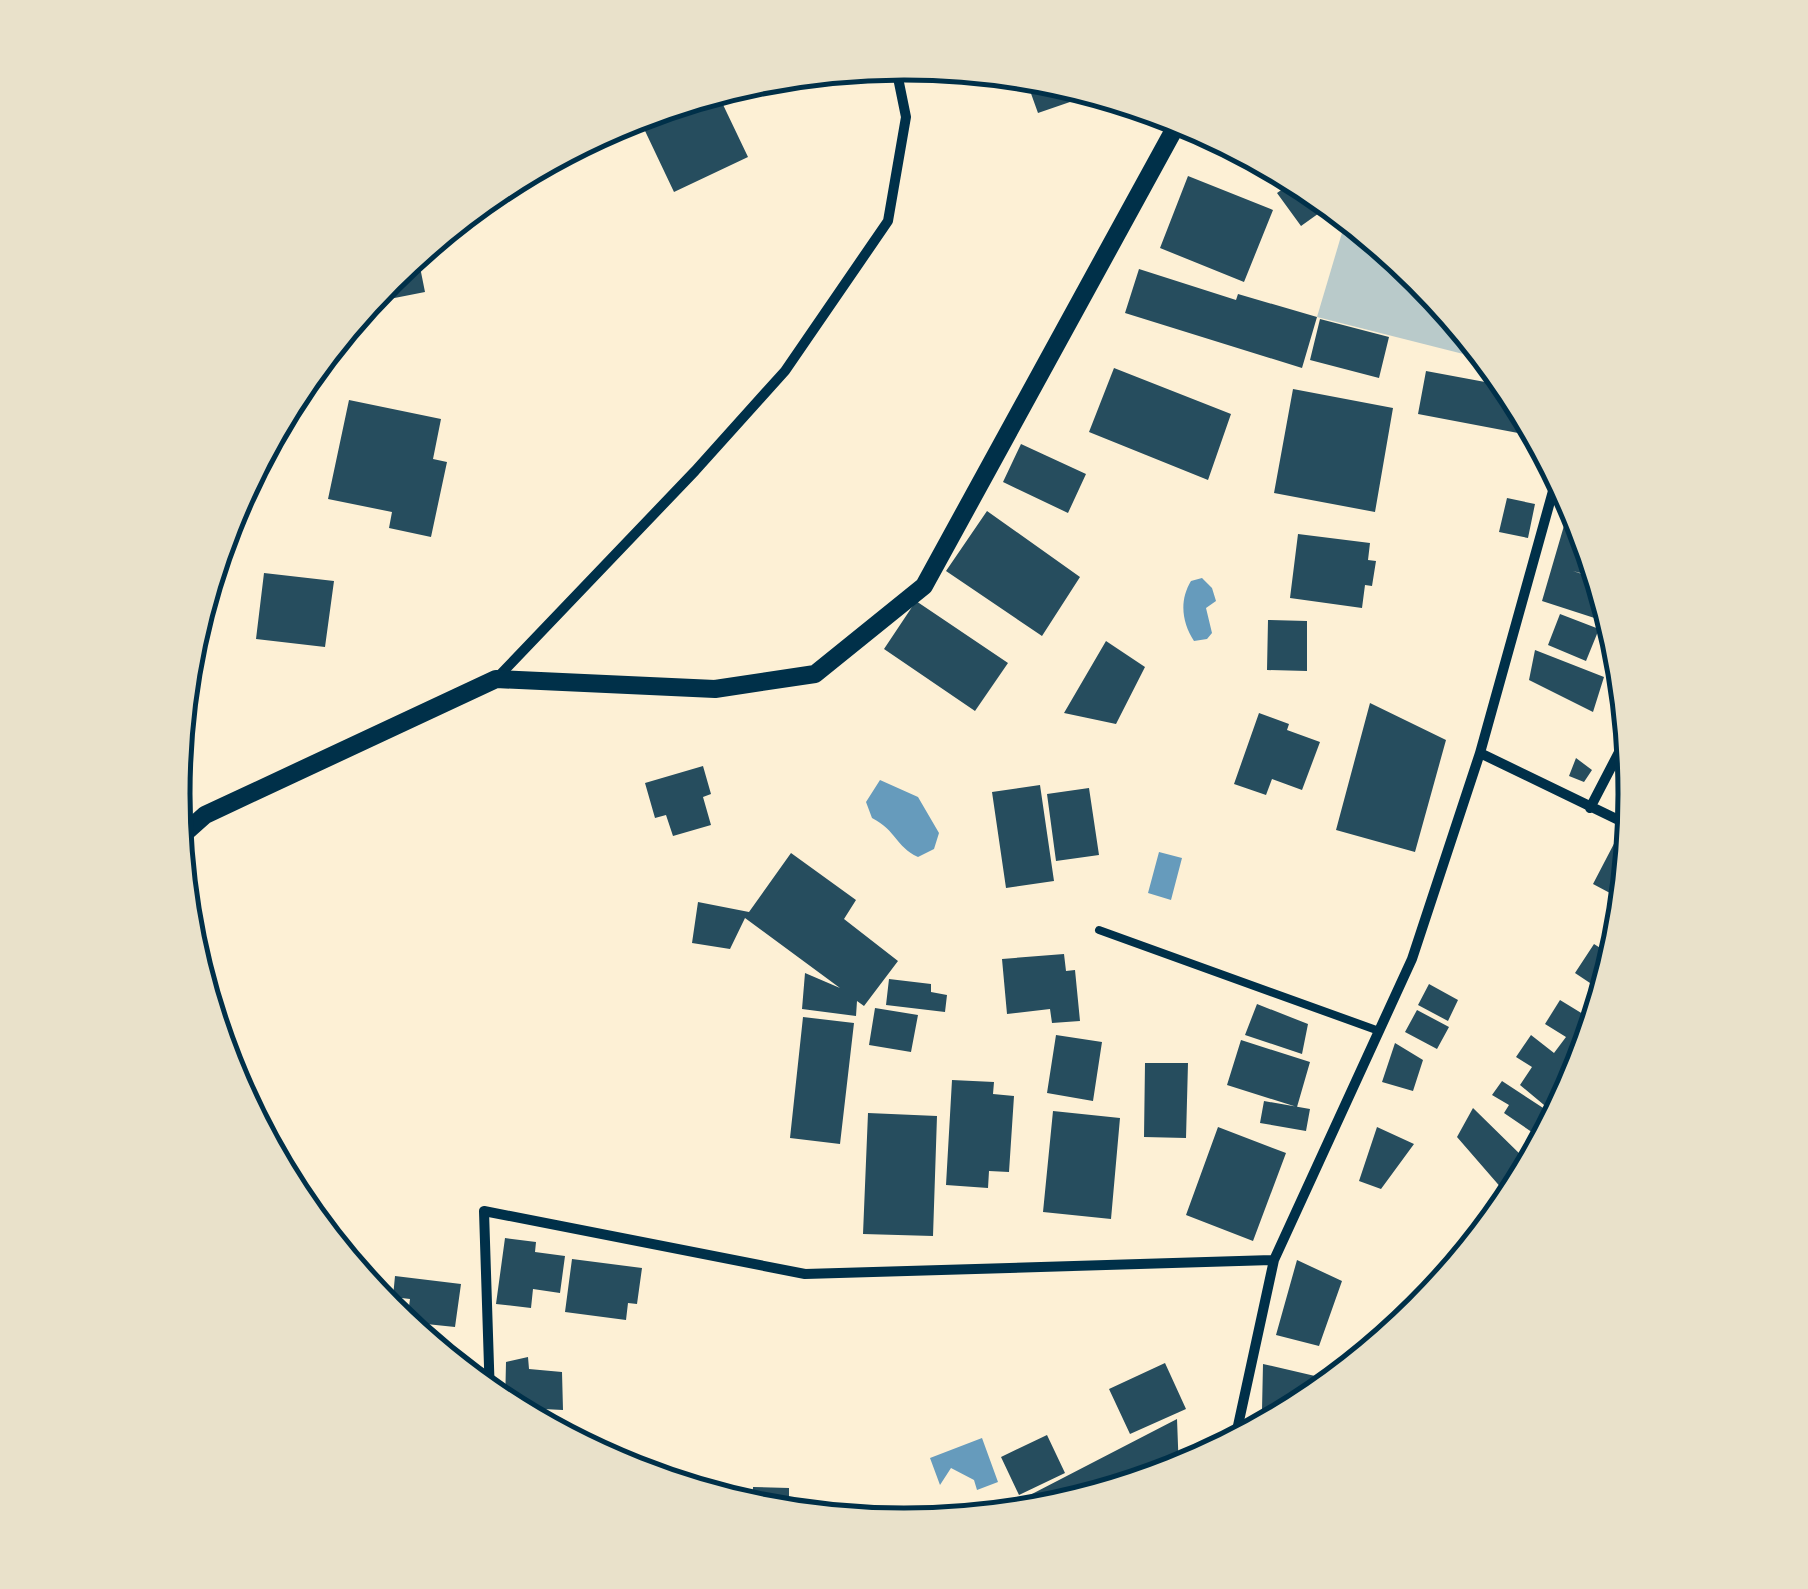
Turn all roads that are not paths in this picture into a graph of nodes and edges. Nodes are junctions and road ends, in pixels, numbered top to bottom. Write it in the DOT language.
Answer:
graph roads {
  1 [pos="898,80"];
  2 [pos="1173,132"];
  3 [pos="1552,494"];
  4 [pos="496,678"];
  5 [pos="1480,754"];
  6 [pos="1617,755"];
  7 [pos="1590,808"];
  8 [pos="1618,820"];
  9 [pos="191,827"];
  10 [pos="1099,930"];
  11 [pos="1379,1031"];
  12 [pos="1274,1260"];
  13 [pos="489,1376"];
  14 [pos="1238,1425"];
  1 -- 4 [label="street"];
  2 -- 4 [label="street"];
  3 -- 5 [label="street"];
  4 -- 9 [label="street"];
  5 -- 7 [label="street"];
  5 -- 11 [label="street"];
  6 -- 7 [label="street"];
  7 -- 8 [label="street"];
  10 -- 11 [label="lane"];
  11 -- 12 [label="street"];
  12 -- 13 [label="street"];
  12 -- 14 [label="street"];
}
